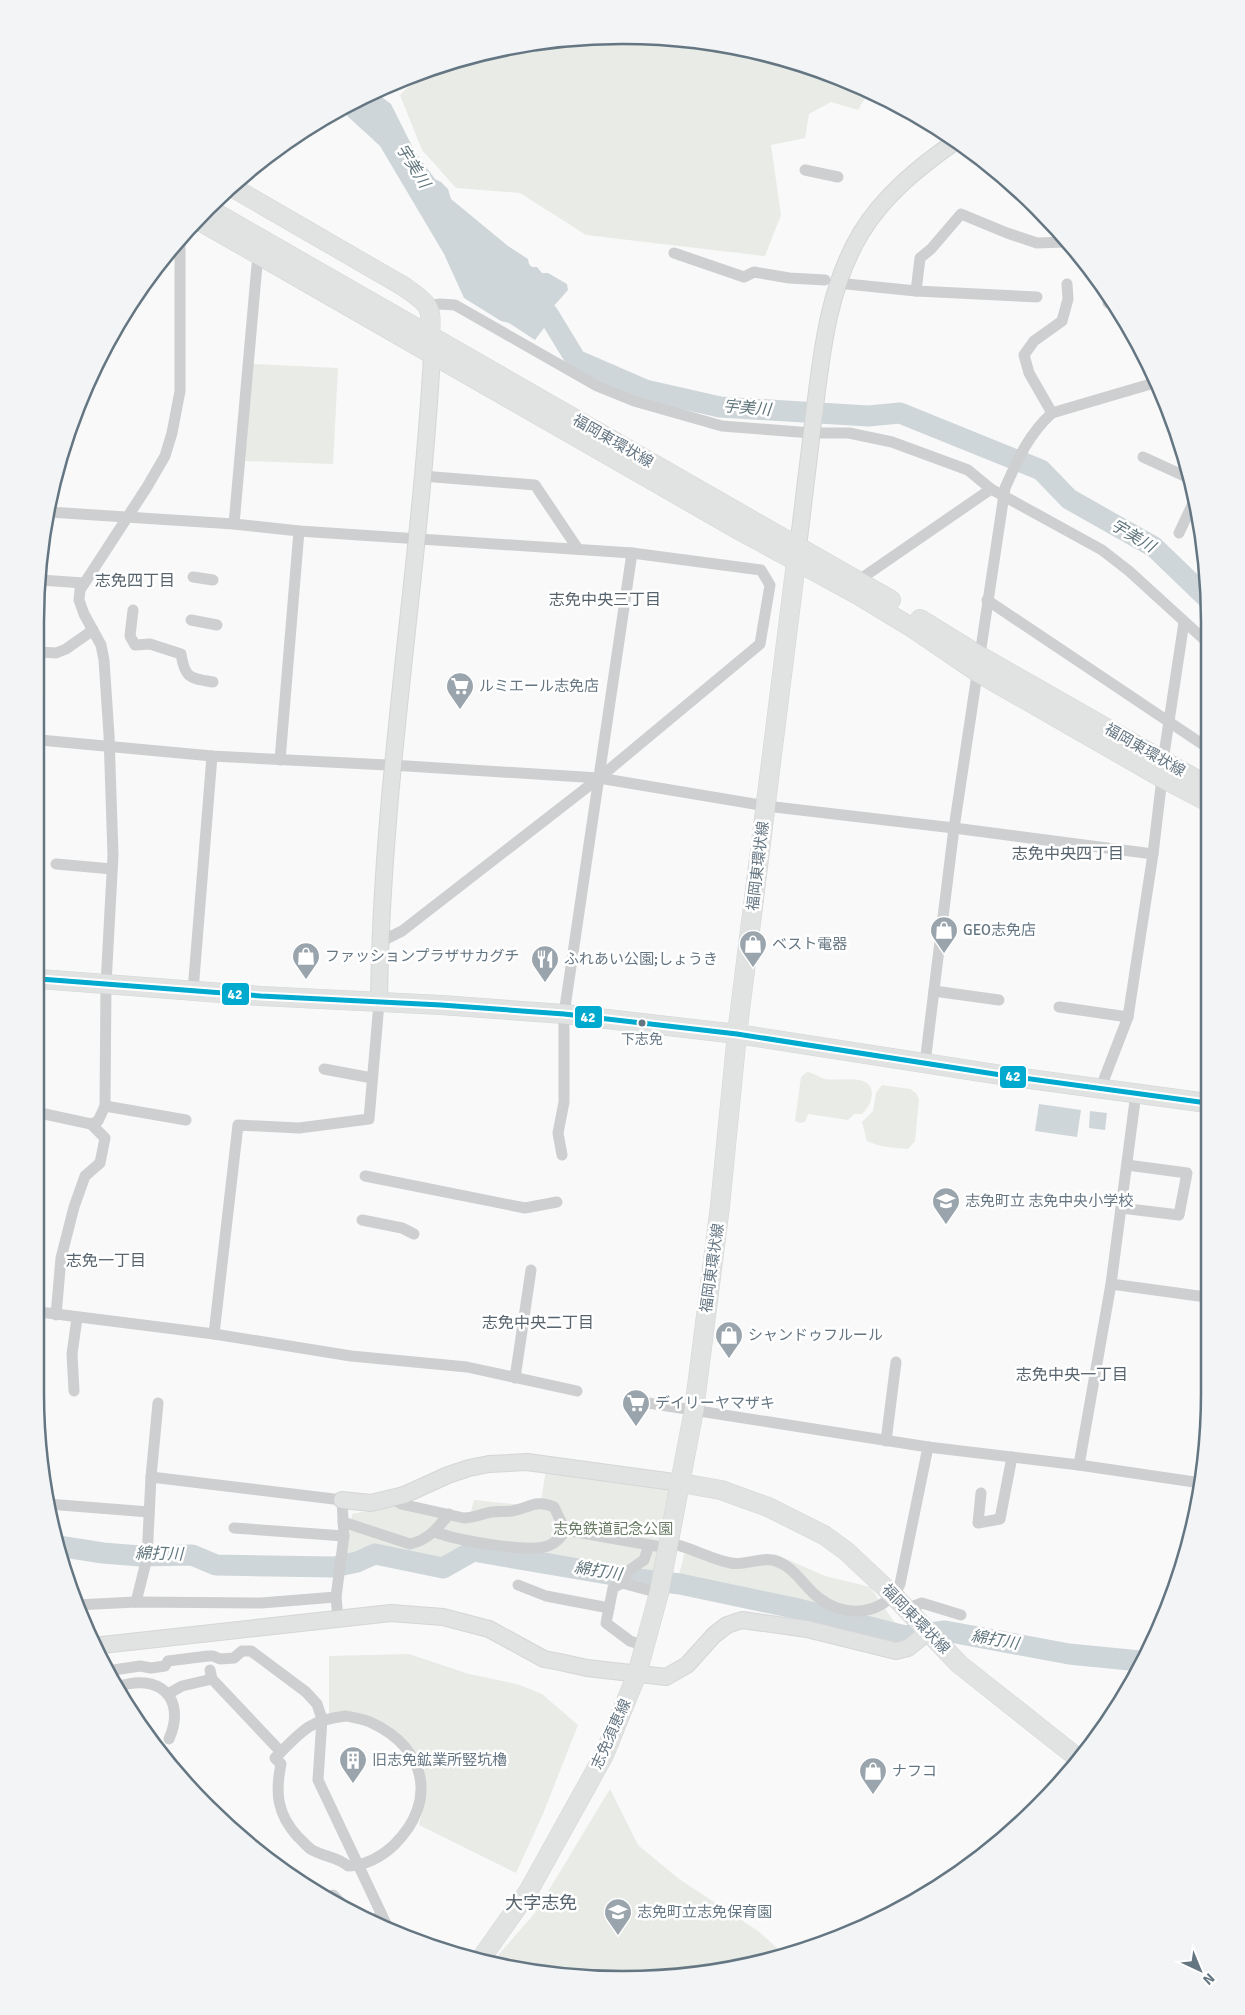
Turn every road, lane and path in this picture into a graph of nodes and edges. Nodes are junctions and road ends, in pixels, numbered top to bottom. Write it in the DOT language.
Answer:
graph roads {
  1 [pos="950,145"];
  2 [pos="805,170"];
  3 [pos="838,177"];
  4 [pos="237,190"];
  5 [pos="214,212"];
  6 [pos="204,223"];
  7 [pos="1059,242"];
  8 [pos="180,249"];
  9 [pos="674,253"];
  10 [pos="261,257"];
  11 [pos="831,282"];
  12 [pos="1068,284"];
  13 [pos="916,291"];
  14 [pos="1037,297"];
  15 [pos="427,306"];
  16 [pos="429,336"];
  17 [pos="432,356"];
  18 [pos="1150,384"];
  19 [pos="1052,413"];
  20 [pos="812,433"];
  21 [pos="1143,457"];
  22 [pos="1182,475"];
  23 [pos="422,476"];
  24 [pos="991,489"];
  25 [pos="1004,491"];
  26 [pos="1190,510"];
  27 [pos="55,512"];
  28 [pos="128,517"];
  29 [pos="234,524"];
  30 [pos="299,531"];
  31 [pos="1179,533"];
  32 [pos="417,539"];
  33 [pos="578,549"];
  34 [pos="632,553"];
  35 [pos="797,554"];
  36 [pos="193,577"];
  37 [pos="45,580"];
  38 [pos="213,580"];
  39 [pos="859,580"];
  40 [pos="84,583"];
  41 [pos="987,600"];
  42 [pos="133,610"];
  43 [pos="191,620"];
  44 [pos="1184,622"];
  45 [pos="217,625"];
  46 [pos="93,630"];
  47 [pos="1201,637"];
  48 [pos="44,652"];
  49 [pos="978,664"];
  50 [pos="213,682"];
  51 [pos="1168,723"];
  52 [pos="44,740"];
  53 [pos="1201,744"];
  54 [pos="109,746"];
  55 [pos="212,756"];
  56 [pos="280,760"];
  57 [pos="392,766"];
  58 [pos="1163,769"];
  59 [pos="599,778"];
  60 [pos="1201,783"];
  61 [pos="1201,797"];
  62 [pos="766,806"];
  63 [pos="954,828"];
  64 [pos="1154,854"];
  65 [pos="56,864"];
  66 [pos="112,869"];
  67 [pos="380,942"];
  68 [pos="44,979"];
  69 [pos="106,984"];
  70 [pos="193,991"];
  71 [pos="934,991"];
  72 [pos="999,1000"];
  73 [pos="379,1003"];
  74 [pos="1059,1007"];
  75 [pos="564,1014"];
  76 [pos="1128,1017"];
  77 [pos="736,1034"];
  78 [pos="925,1063"];
  79 [pos="324,1069"];
  80 [pos="372,1078"];
  81 [pos="1101,1087"];
  82 [pos="1136,1093"];
  83 [pos="1201,1102"];
  84 [pos="105,1106"];
  85 [pos="44,1115"];
  86 [pos="186,1120"];
  87 [pos="91,1124"];
  88 [pos="562,1155"];
  89 [pos="1127,1165"];
  90 [pos="365,1176"];
  91 [pos="557,1202"];
  92 [pos="1121,1208"];
  93 [pos="362,1220"];
  94 [pos="414,1234"];
  95 [pos="531,1270"];
  96 [pos="1111,1284"];
  97 [pos="1201,1296"];
  98 [pos="44,1313"];
  99 [pos="56,1315"];
  100 [pos="77,1318"];
  101 [pos="214,1334"];
  102 [pos="896,1362"];
  103 [pos="515,1378"];
  104 [pos="74,1391"];
  105 [pos="577,1391"];
  106 [pos="629,1400"];
  107 [pos="158,1404"];
  108 [pos="694,1410"];
  109 [pos="886,1441"];
  110 [pos="928,1447"];
  111 [pos="1012,1457"];
  112 [pos="1078,1465"];
  113 [pos="151,1478"];
  114 [pos="1194,1482"];
  115 [pos="682,1483"];
  116 [pos="981,1493"];
  117 [pos="393,1498"];
  118 [pos="342,1500"];
  119 [pos="55,1505"];
  120 [pos="149,1512"];
  121 [pos="449,1514"];
  122 [pos="343,1522"];
  123 [pos="234,1528"];
  124 [pos="565,1530"];
  125 [pos="435,1532"];
  126 [pos="344,1536"];
  127 [pos="658,1545"];
  128 [pos="622,1583"];
  129 [pos="518,1584"];
  130 [pos="659,1594"];
  131 [pos="336,1597"];
  132 [pos="136,1602"];
  133 [pos="900,1602"];
  134 [pos="84,1605"];
  135 [pos="609,1608"];
  136 [pos="961,1616"];
  137 [pos="338,1619"];
  138 [pos="928,1632"];
  139 [pos="102,1645"];
  140 [pos="645,1646"];
  141 [pos="115,1670"];
  142 [pos="637,1674"];
  143 [pos="123,1685"];
  144 [pos="168,1694"];
  145 [pos="322,1719"];
  146 [pos="169,1740"];
  147 [pos="281,1752"];
  148 [pos="1073,1755"];
  149 [pos="359,1866"];
  150 [pos="381,1914"];
  151 [pos="378,1917"];
  152 [pos="384,1919"];
  153 [pos="484,1954"];
  1 -- 11 [label="street"];
  2 -- 3 [label="street"];
  4 -- 15 [label="main road"];
  5 -- 16 [label="main road, 福岡東環状線"];
  6 -- 10 [label="main road, 福岡東環状線"];
  7 -- 13 [label="street"];
  8 -- 28 [label="street"];
  9 -- 11 [label="street"];
  10 -- 17 [label="main road, 福岡東環状線"];
  10 -- 29 [label="street"];
  11 -- 13 [label="street"];
  11 -- 20 [label="street"];
  12 -- 19 [label="street"];
  13 -- 14 [label="street"];
  15 -- 16 [label="main road"];
  15 -- 20 [label="street"];
  16 -- 17 [label="main road"];
  16 -- 35 [label="main road, 福岡東環状線"];
  17 -- 23 [label="street"];
  17 -- 35 [label="main road, 福岡東環状線"];
  18 -- 19 [label="street"];
  19 -- 25 [label="street"];
  20 -- 24 [label="street"];
  20 -- 35 [label="street"];
  21 -- 22 [label="street"];
  23 -- 32 [label="street"];
  23 -- 33 [label="street"];
  24 -- 25 [label="street"];
  24 -- 39 [label="street"];
  25 -- 41 [label="street"];
  25 -- 44 [label="street"];
  26 -- 31 [label="street"];
  27 -- 28 [label="street"];
  28 -- 29 [label="street"];
  28 -- 40 [label="street"];
  29 -- 30 [label="street"];
  30 -- 32 [label="street"];
  30 -- 56 [label="street"];
  32 -- 33 [label="street"];
  32 -- 57 [label="street"];
  33 -- 34 [label="street"];
  34 -- 59 [label="street"];
  34 -- 59 [label="street"];
  35 -- 39 [label="main road, 福岡東環状線"];
  35 -- 49 [label="main road, 福岡東環状線"];
  35 -- 62 [label="main road, 福岡東環状線"];
  36 -- 38 [label="street"];
  37 -- 40 [label="street"];
  39 -- 49 [label="main road, 福岡東環状線"];
  40 -- 46 [label="street"];
  41 -- 49 [label="street"];
  41 -- 51 [label="street"];
  42 -- 50 [label="street"];
  43 -- 45 [label="street"];
  44 -- 47 [label="street"];
  44 -- 51 [label="street"];
  46 -- 48 [label="street"];
  46 -- 54 [label="street"];
  49 -- 58 [label="main road, 福岡東環状線"];
  49 -- 63 [label="street"];
  51 -- 53 [label="street"];
  51 -- 58 [label="street"];
  52 -- 54 [label="street"];
  54 -- 55 [label="street"];
  54 -- 66 [label="street"];
  55 -- 56 [label="street"];
  55 -- 70 [label="street"];
  56 -- 57 [label="street"];
  57 -- 59 [label="street"];
  57 -- 67 [label="street"];
  58 -- 60 [label="main road, 福岡東環状線"];
  58 -- 61 [label="main road, 福岡東環状線"];
  58 -- 64 [label="street"];
  59 -- 62 [label="street"];
  59 -- 67 [label="street"];
  59 -- 75 [label="street"];
  62 -- 63 [label="street"];
  62 -- 77 [label="main road, 福岡東環状線"];
  63 -- 64 [label="street"];
  63 -- 71 [label="street"];
  64 -- 76 [label="street"];
  65 -- 66 [label="street"];
  66 -- 69 [label="street"];
  67 -- 73 [label="street"];
  68 -- 69 [label="main road"];
  69 -- 70 [label="main road"];
  69 -- 84 [label="street"];
  70 -- 73 [label="main road"];
  71 -- 72 [label="street"];
  71 -- 78 [label="street"];
  73 -- 75 [label="main road"];
  73 -- 80 [label="street"];
  74 -- 76 [label="street"];
  75 -- 77 [label="main road"];
  75 -- 88 [label="street"];
  76 -- 81 [label="street"];
  77 -- 78 [label="main road"];
  77 -- 108 [label="main road, 福岡東環状線"];
  78 -- 81 [label="main road"];
  79 -- 80 [label="street"];
  80 -- 101 [label="street"];
  81 -- 82 [label="main road"];
  82 -- 83 [label="main road"];
  82 -- 89 [label="street"];
  84 -- 86 [label="street"];
  84 -- 87 [label="street"];
  85 -- 87 [label="street"];
  87 -- 99 [label="street"];
  89 -- 92 [label="street"];
  89 -- 92 [label="street"];
  90 -- 91 [label="street"];
  92 -- 96 [label="street"];
  93 -- 94 [label="street"];
  95 -- 103 [label="street"];
  96 -- 97 [label="street"];
  96 -- 112 [label="street"];
  98 -- 99 [label="street"];
  99 -- 100 [label="street"];
  100 -- 101 [label="street"];
  100 -- 104 [label="street"];
  101 -- 103 [label="street"];
  102 -- 109 [label="street"];
  103 -- 105 [label="street"];
  106 -- 108 [label="street"];
  107 -- 113 [label="street"];
  108 -- 109 [label="street"];
  108 -- 115 [label="main road, 福岡東環状線"];
  109 -- 110 [label="street"];
  110 -- 111 [label="street"];
  110 -- 133 [label="street"];
  111 -- 112 [label="street"];
  111 -- 116 [label="street"];
  112 -- 114 [label="street"];
  113 -- 118 [label="street"];
  113 -- 120 [label="street"];
  115 -- 117 [label="street"];
  115 -- 127 [label="main road, 志免須恵線"];
  115 -- 133 [label="main road, 福岡東環状線"];
  117 -- 118 [label="street"];
  117 -- 121 [label="street"];
  118 -- 122 [label="street"];
  119 -- 120 [label="street"];
  120 -- 132 [label="street"];
  121 -- 124 [label="street"];
  121 -- 125 [label="street"];
  122 -- 125 [label="street"];
  122 -- 126 [label="street"];
  123 -- 126 [label="street"];
  124 -- 125 [label="street"];
  124 -- 127 [label="street"];
  126 -- 131 [label="street"];
  127 -- 128 [label="street"];
  127 -- 130 [label="main road, 志免須恵線"];
  127 -- 133 [label="street"];
  128 -- 130 [label="street"];
  128 -- 135 [label="street"];
  129 -- 135 [label="street"];
  130 -- 140 [label="main road, 志免須恵線"];
  131 -- 132 [label="street"];
  131 -- 137 [label="street"];
  132 -- 134 [label="street"];
  133 -- 136 [label="street"];
  133 -- 138 [label="main road, 福岡東環状線"];
  135 -- 140 [label="street"];
  137 -- 139 [label="street"];
  137 -- 142 [label="street"];
  138 -- 142 [label="street"];
  138 -- 148 [label="main road, 福岡東環状線"];
  140 -- 142 [label="main road, 志免須恵線"];
  141 -- 145 [label="street"];
  142 -- 153 [label="main road, 志免須恵線"];
  143 -- 144 [label="street"];
  144 -- 146 [label="street"];
  144 -- 147 [label="street"];
  145 -- 147 [label="street"];
  145 -- 149 [label="street"];
  145 -- 149 [label="street"];
  147 -- 149 [label="street"];
  149 -- 150 [label="street"];
  150 -- 151 [label="street"];
  150 -- 152 [label="street"];
}
